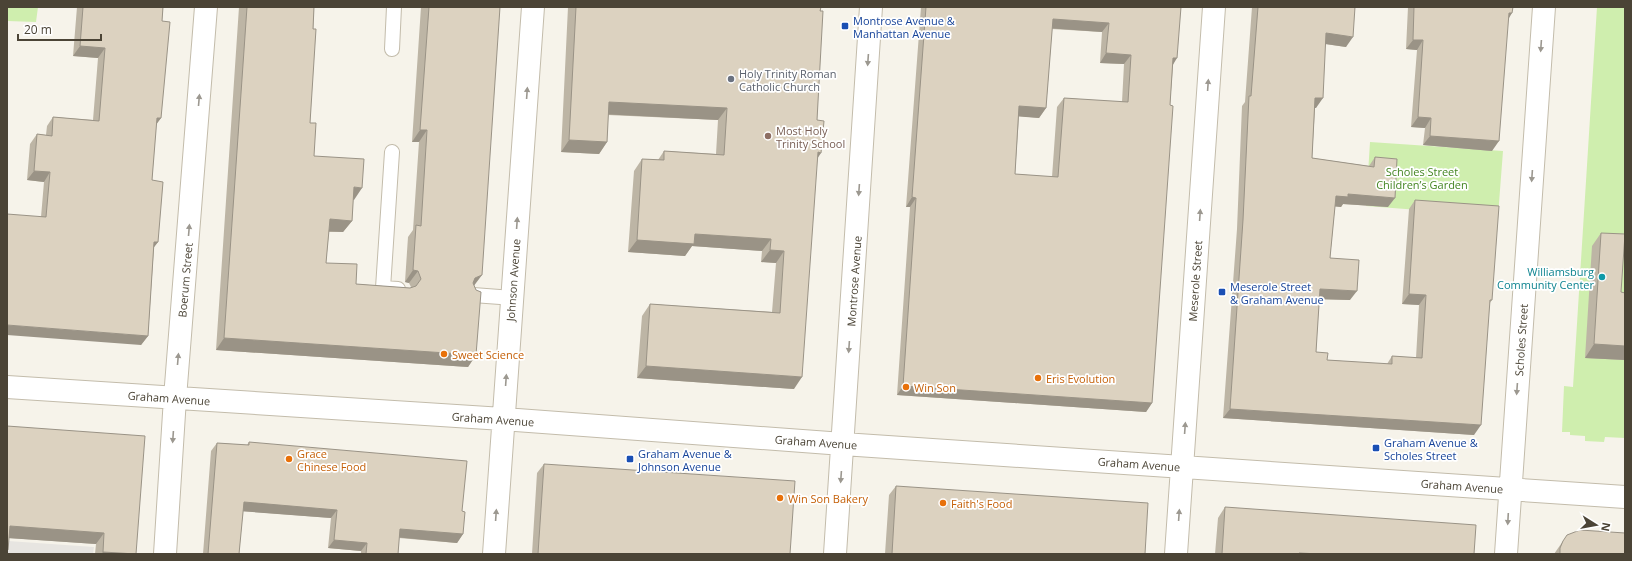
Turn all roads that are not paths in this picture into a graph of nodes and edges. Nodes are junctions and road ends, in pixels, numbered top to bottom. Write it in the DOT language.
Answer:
graph roads {
  1 [pos="206,7"];
  2 [pos="394,7"];
  3 [pos="533,7"];
  4 [pos="871,7"];
  5 [pos="1214,7"];
  6 [pos="1544,7"];
  7 [pos="392,49"];
  8 [pos="392,152"];
  9 [pos="404,290"];
  10 [pos="473,295"];
  11 [pos="512,298"];
  12 [pos="7,387"];
  13 [pos="175,398"];
  14 [pos="503,419"];
  15 [pos="843,444"];
  16 [pos="1182,467"];
  17 [pos="1510,489"];
  18 [pos="1625,497"];
  19 [pos="165,554"];
  20 [pos="494,554"];
  21 [pos="835,554"];
  22 [pos="1176,554"];
  23 [pos="1506,554"];
  13 -- 1 [label="street, Boerum Street, one-way"];
  2 -- 7 [label="lane"];
  11 -- 3 [label="street, Johnson Avenue, one-way"];
  4 -- 15 [label="street, Montrose Avenue, one-way"];
  16 -- 5 [label="street, Meserole Street, one-way"];
  6 -- 17 [label="street, Scholes Street, one-way"];
  8 -- 9 [label="lane"];
  10 -- 11 [label="lane"];
  14 -- 11 [label="street, Johnson Avenue, one-way"];
  12 -- 13 [label="street, Graham Avenue"];
  13 -- 14 [label="street, Graham Avenue"];
  13 -- 19 [label="street, Boerum Street, one-way"];
  14 -- 15 [label="street, Graham Avenue"];
  20 -- 14 [label="street, Johnson Avenue, one-way"];
  15 -- 16 [label="street, Graham Avenue"];
  15 -- 21 [label="street, Montrose Avenue, one-way"];
  16 -- 17 [label="street, Graham Avenue"];
  22 -- 16 [label="street, Meserole Street, one-way"];
  17 -- 18 [label="street, Graham Avenue"];
  17 -- 23 [label="street, Scholes Street, one-way"];
}
